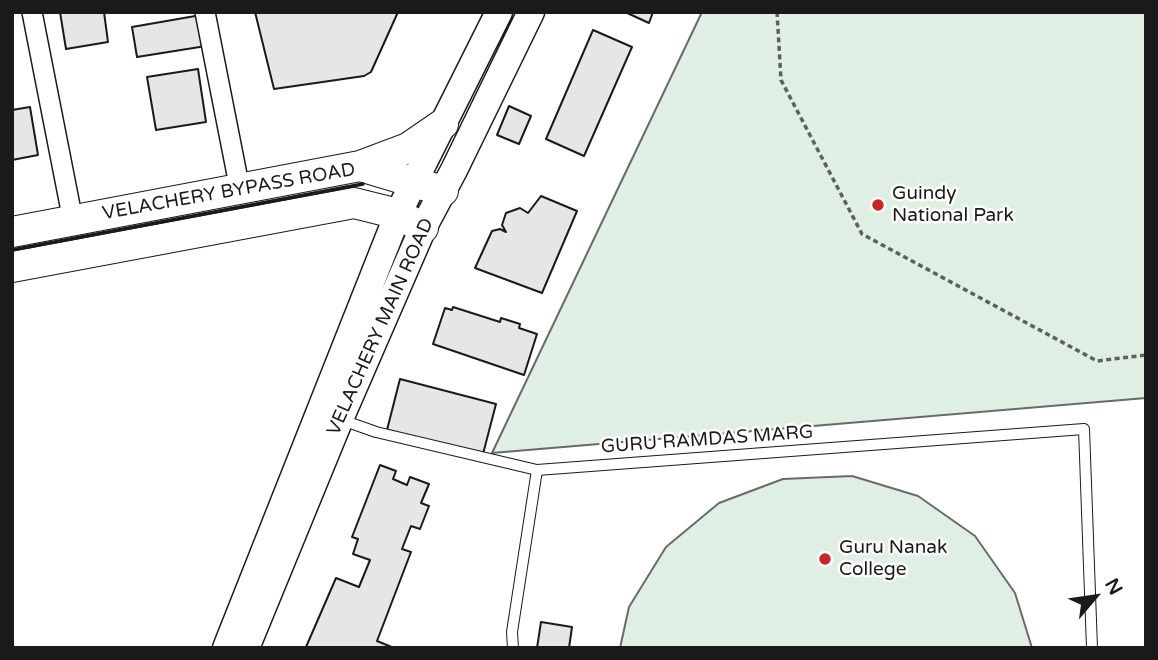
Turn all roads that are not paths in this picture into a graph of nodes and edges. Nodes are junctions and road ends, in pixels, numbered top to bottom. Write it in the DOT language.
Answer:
graph roads {
  1 [pos="32,12"];
  2 [pos="205,12"];
  3 [pos="499,12"];
  4 [pos="531,12"];
  5 [pos="443,124"];
  6 [pos="360,166"];
  7 [pos="412,183"];
  8 [pos="240,190"];
  9 [pos="443,191"];
  10 [pos="73,220"];
  11 [pos="410,221"];
  12 [pos="12,232"];
  13 [pos="12,267"];
  14 [pos="330,414"];
  15 [pos="537,470"];
  16 [pos="226,648"];
  17 [pos="246,648"];
  18 [pos="513,648"];
  19 [pos="1092,648"];
  1 -- 10 [label="street"];
  2 -- 8 [label="street"];
  3 -- 5 [label="main road, VELACHERY MAIN ROAD"];
  4 -- 9 [label="main road, VELACHERY MAIN ROAD"];
  5 -- 6 [label="main road"];
  5 -- 7 [label="main road, VELACHERY MAIN ROAD"];
  6 -- 7 [label="main road, VELACHERY BYPASS ROAD"];
  6 -- 8 [label="main road, VELACHERY BYPASS ROAD"];
  7 -- 9 [label="main road, VELACHERY BYPASS ROAD"];
  7 -- 11 [label="main road, VELACHERY MAIN ROAD"];
  8 -- 10 [label="main road, VELACHERY BYPASS ROAD"];
  9 -- 11 [label="main road, VELACHERY MAIN ROAD"];
  10 -- 12 [label="main road, VELACHERY BYPASS ROAD"];
  11 -- 13 [label="main road, VELACHERY BYPASS ROAD"];
  11 -- 14 [label="main road, VELACHERY MAIN ROAD"];
  14 -- 15 [label="lane, GURU RAMDAS MARG"];
  14 -- 16 [label="main road, VELACHERY MAIN ROAD"];
  14 -- 17 [label="main road, VELACHERY MAIN ROAD"];
  15 -- 18 [label="lane"];
  15 -- 19 [label="lane, GURU RAMDAS MARG"];
}
